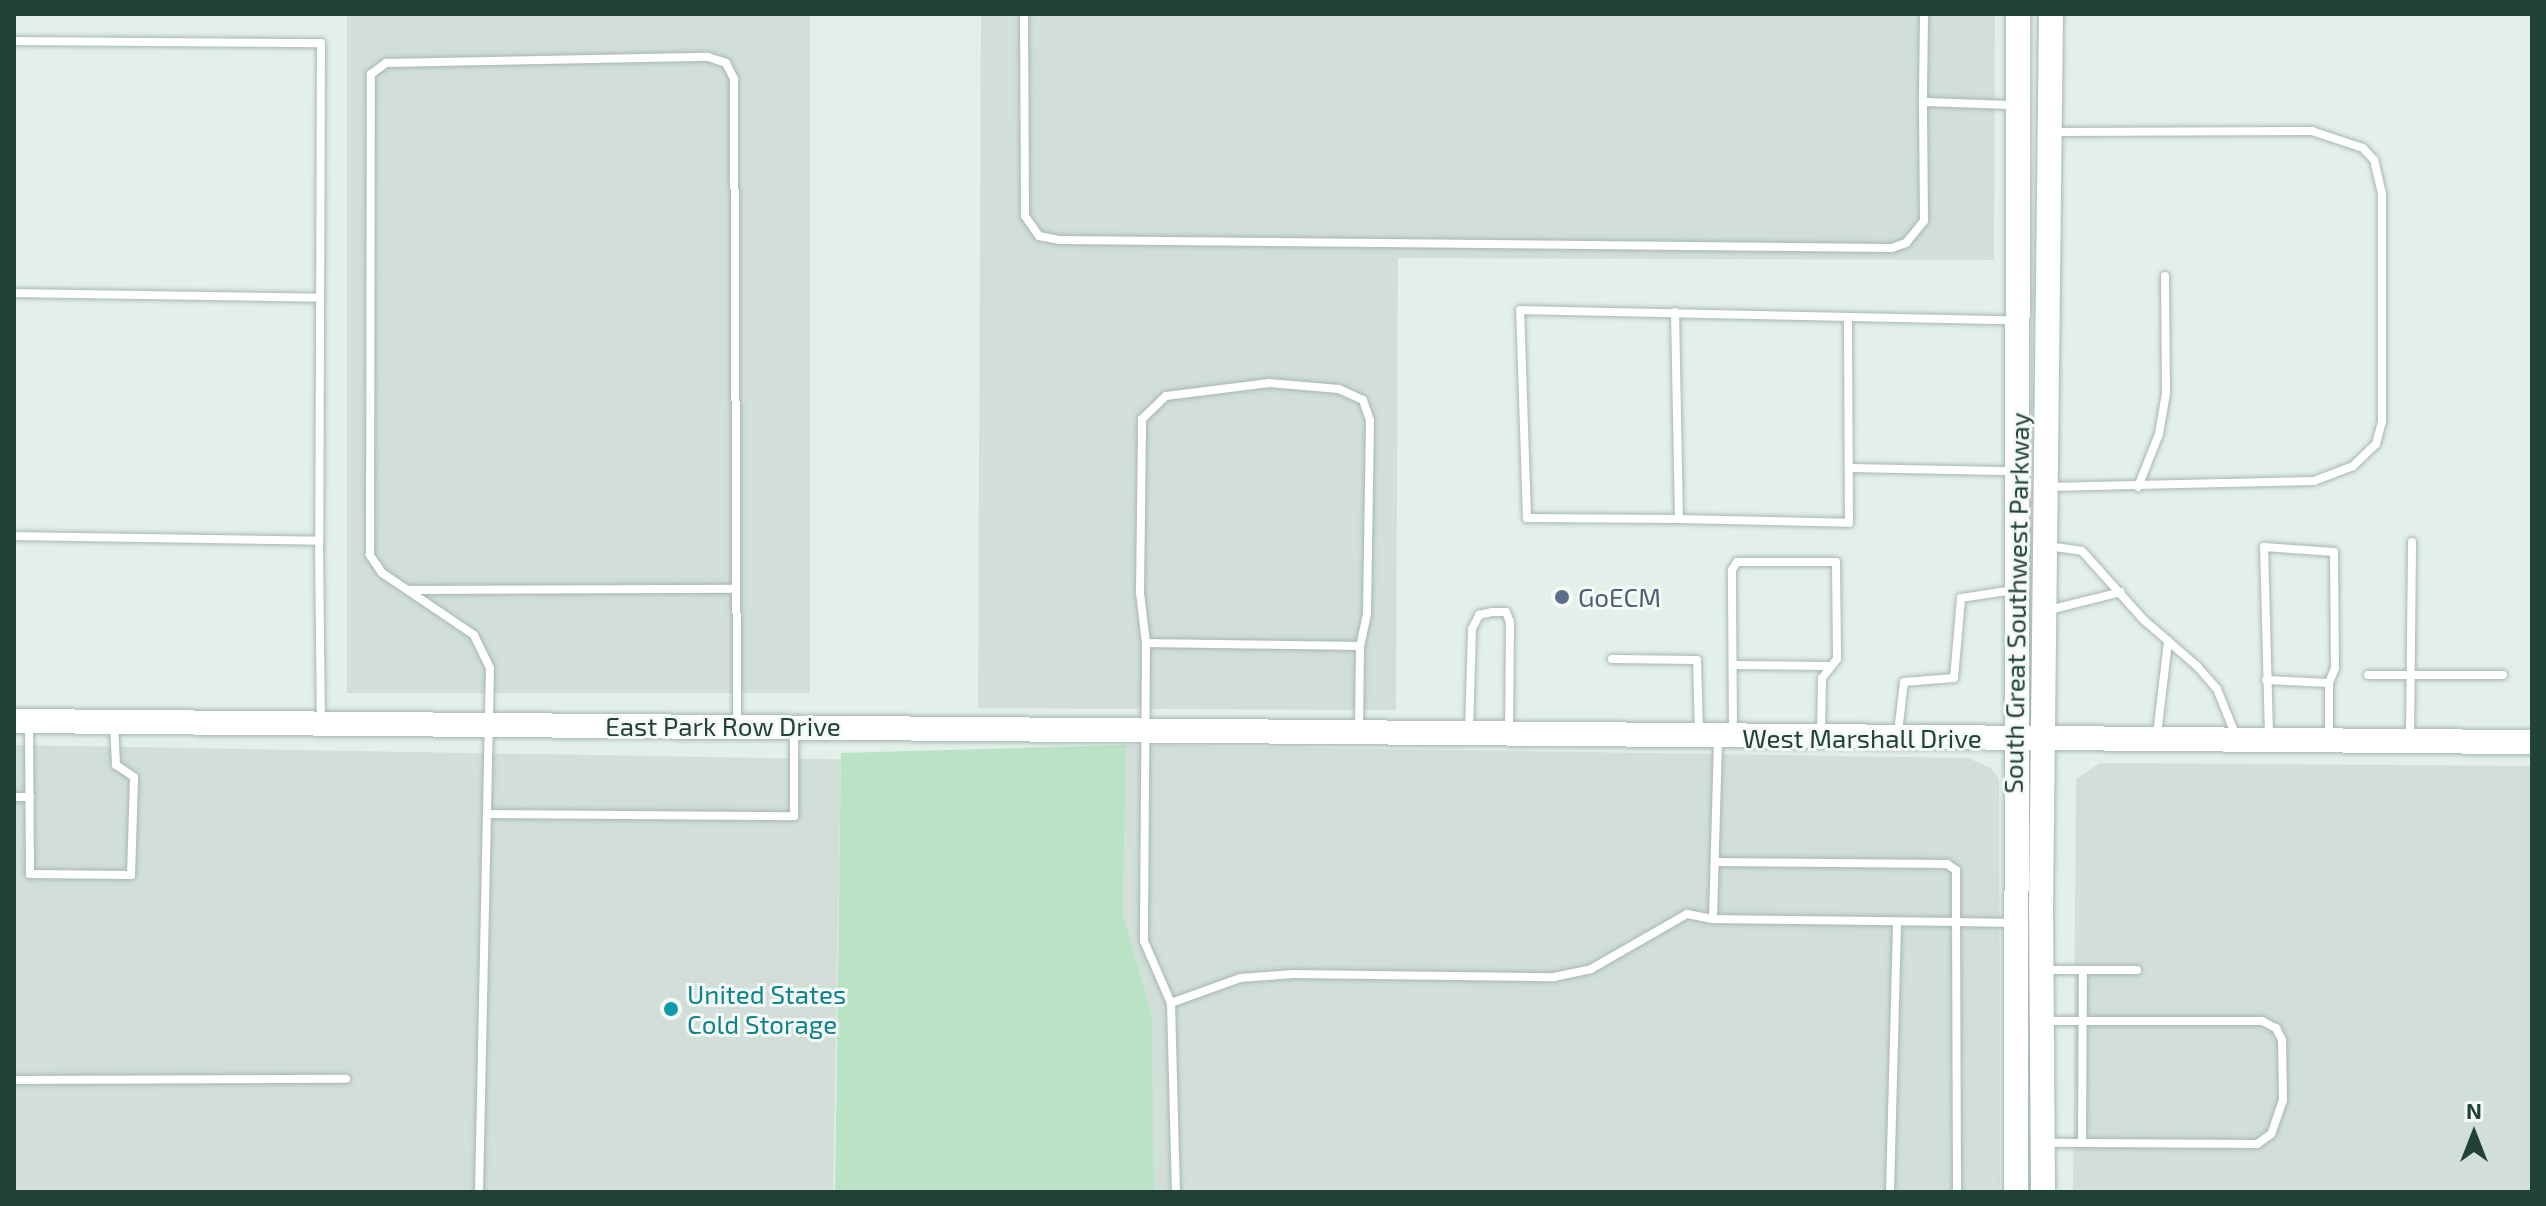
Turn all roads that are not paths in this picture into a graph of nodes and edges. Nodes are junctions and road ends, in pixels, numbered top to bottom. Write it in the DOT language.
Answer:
graph roads {
  1 [pos="1024,14"];
  2 [pos="1924,14"];
  3 [pos="2018,14"];
  4 [pos="2051,14"];
  5 [pos="14,41"];
  6 [pos="1923,102"];
  7 [pos="2014,105"];
  8 [pos="2049,132"];
  9 [pos="2165,276"];
  10 [pos="14,293"];
  11 [pos="320,298"];
  12 [pos="1675,312"];
  13 [pos="1848,319"];
  14 [pos="2019,320"];
  15 [pos="2047,320"];
  16 [pos="1851,468"];
  17 [pos="2017,471"];
  18 [pos="2045,487"];
  19 [pos="2138,487"];
  20 [pos="1679,519"];
  21 [pos="14,536"];
  22 [pos="319,541"];
  23 [pos="2412,542"];
  24 [pos="2044,546"];
  25 [pos="736,589"];
  26 [pos="407,590"];
  27 [pos="2015,590"];
  28 [pos="2121,592"];
  29 [pos="2044,611"];
  30 [pos="2168,641"];
  31 [pos="1146,643"];
  32 [pos="1360,646"];
  33 [pos="1612,659"];
  34 [pos="1734,665"];
  35 [pos="1831,666"];
  36 [pos="2368,675"];
  37 [pos="2503,675"];
  38 [pos="2411,676"];
  39 [pos="2266,680"];
  40 [pos="2329,683"];
  41 [pos="22,721"];
  42 [pos="114,722"];
  43 [pos="321,725"];
  44 [pos="492,726"];
  45 [pos="737,726"];
  46 [pos="794,726"];
  47 [pos="1145,730"];
  48 [pos="1359,734"];
  49 [pos="1433,735"];
  50 [pos="1469,735"];
  51 [pos="1508,736"];
  52 [pos="1717,737"];
  53 [pos="1821,738"];
  54 [pos="1897,738"];
  55 [pos="2013,739"];
  56 [pos="2042,739"];
  57 [pos="2157,740"];
  58 [pos="2238,740"];
  59 [pos="2269,741"];
  60 [pos="2329,741"];
  61 [pos="2410,742"];
  62 [pos="2532,742"];
  63 [pos="14,797"];
  64 [pos="30,797"];
  65 [pos="489,814"];
  66 [pos="1715,862"];
  67 [pos="1713,919"];
  68 [pos="1897,922"];
  69 [pos="1956,922"];
  70 [pos="2015,923"];
  71 [pos="2042,970"];
  72 [pos="2083,970"];
  73 [pos="2137,970"];
  74 [pos="1171,1003"];
  75 [pos="2082,1020"];
  76 [pos="2042,1021"];
  77 [pos="346,1079"];
  78 [pos="14,1080"];
  79 [pos="2043,1143"];
  80 [pos="2082,1143"];
  81 [pos="479,1192"];
  82 [pos="1176,1192"];
  83 [pos="1890,1192"];
  84 [pos="1957,1192"];
  85 [pos="2016,1192"];
  86 [pos="2043,1192"];
  1 -- 6 [label="lane"];
  2 -- 6 [label="lane"];
  3 -- 7 [label="main road, South Great Southwest Parkway"];
  4 -- 8 [label="main road, South Great Southwest Parkway"];
  5 -- 11 [label="lane"];
  6 -- 7 [label="lane"];
  7 -- 14 [label="main road, South Great Southwest Parkway"];
  8 -- 15 [label="main road, South Great Southwest Parkway"];
  8 -- 19 [label="lane"];
  9 -- 19 [label="lane"];
  10 -- 11 [label="lane"];
  11 -- 22 [label="lane"];
  12 -- 13 [label="lane"];
  12 -- 20 [label="lane"];
  12 -- 20 [label="lane"];
  13 -- 14 [label="lane"];
  13 -- 16 [label="lane"];
  14 -- 15 [label="main road"];
  14 -- 17 [label="main road, South Great Southwest Parkway"];
  15 -- 18 [label="main road, South Great Southwest Parkway"];
  16 -- 17 [label="lane"];
  16 -- 20 [label="lane"];
  17 -- 27 [label="main road, South Great Southwest Parkway"];
  18 -- 19 [label="lane"];
  18 -- 24 [label="main road, South Great Southwest Parkway"];
  21 -- 22 [label="lane"];
  22 -- 43 [label="lane"];
  23 -- 38 [label="lane"];
  24 -- 28 [label="lane"];
  24 -- 29 [label="main road, South Great Southwest Parkway"];
  25 -- 26 [label="lane"];
  25 -- 26 [label="lane"];
  25 -- 45 [label="lane"];
  26 -- 44 [label="lane"];
  27 -- 54 [label="lane"];
  27 -- 55 [label="main road, South Great Southwest Parkway"];
  28 -- 29 [label="lane"];
  28 -- 30 [label="lane"];
  29 -- 56 [label="main road, South Great Southwest Parkway"];
  30 -- 57 [label="lane"];
  30 -- 58 [label="lane"];
  31 -- 32 [label="lane"];
  31 -- 32 [label="lane"];
  31 -- 47 [label="lane"];
  32 -- 48 [label="lane"];
  33 -- 52 [label="lane"];
  34 -- 35 [label="lane"];
  34 -- 35 [label="lane"];
  34 -- 52 [label="lane"];
  35 -- 53 [label="lane"];
  36 -- 38 [label="lane"];
  37 -- 38 [label="lane"];
  38 -- 61 [label="lane"];
  39 -- 40 [label="lane"];
  39 -- 40 [label="lane"];
  39 -- 59 [label="lane"];
  40 -- 60 [label="lane"];
  41 -- 42 [label="main road, East Park Row Drive"];
  41 -- 64 [label="lane"];
  42 -- 43 [label="main road, East Park Row Drive"];
  42 -- 64 [label="lane"];
  43 -- 44 [label="main road, East Park Row Drive"];
  44 -- 45 [label="main road, East Park Row Drive"];
  44 -- 65 [label="lane"];
  45 -- 46 [label="main road, East Park Row Drive"];
  46 -- 47 [label="main road, East Park Row Drive"];
  46 -- 65 [label="lane"];
  47 -- 48 [label="main road, East Park Row Drive"];
  47 -- 74 [label="lane"];
  48 -- 49 [label="main road, East Park Row Drive"];
  49 -- 50 [label="main road, West Marshall Drive"];
  50 -- 51 [label="main road, West Marshall Drive"];
  50 -- 51 [label="lane"];
  51 -- 52 [label="main road, West Marshall Drive"];
  52 -- 53 [label="main road, West Marshall Drive"];
  52 -- 66 [label="lane"];
  53 -- 54 [label="main road, West Marshall Drive"];
  54 -- 55 [label="main road, West Marshall Drive"];
  55 -- 56 [label="main road, West Marshall Drive"];
  55 -- 70 [label="main road, South Great Southwest Parkway"];
  56 -- 57 [label="main road, West Marshall Drive"];
  56 -- 71 [label="main road, South Great Southwest Parkway"];
  57 -- 58 [label="main road, West Marshall Drive"];
  58 -- 59 [label="main road, West Marshall Drive"];
  59 -- 60 [label="main road, West Marshall Drive"];
  60 -- 61 [label="main road, West Marshall Drive"];
  61 -- 62 [label="main road, West Marshall Drive"];
  63 -- 64 [label="lane"];
  65 -- 81 [label="lane"];
  66 -- 67 [label="lane"];
  66 -- 69 [label="lane"];
  67 -- 68 [label="lane"];
  67 -- 74 [label="lane"];
  68 -- 69 [label="lane"];
  68 -- 83 [label="lane"];
  69 -- 70 [label="lane"];
  69 -- 84 [label="lane"];
  70 -- 85 [label="main road, South Great Southwest Parkway"];
  71 -- 72 [label="lane"];
  71 -- 76 [label="main road, South Great Southwest Parkway"];
  72 -- 73 [label="lane"];
  72 -- 75 [label="lane"];
  74 -- 82 [label="lane"];
  75 -- 76 [label="lane"];
  75 -- 80 [label="lane"];
  75 -- 80 [label="lane"];
  76 -- 79 [label="main road, South Great Southwest Parkway"];
  77 -- 78 [label="lane"];
  79 -- 80 [label="lane"];
  79 -- 86 [label="main road, South Great Southwest Parkway"];
}
